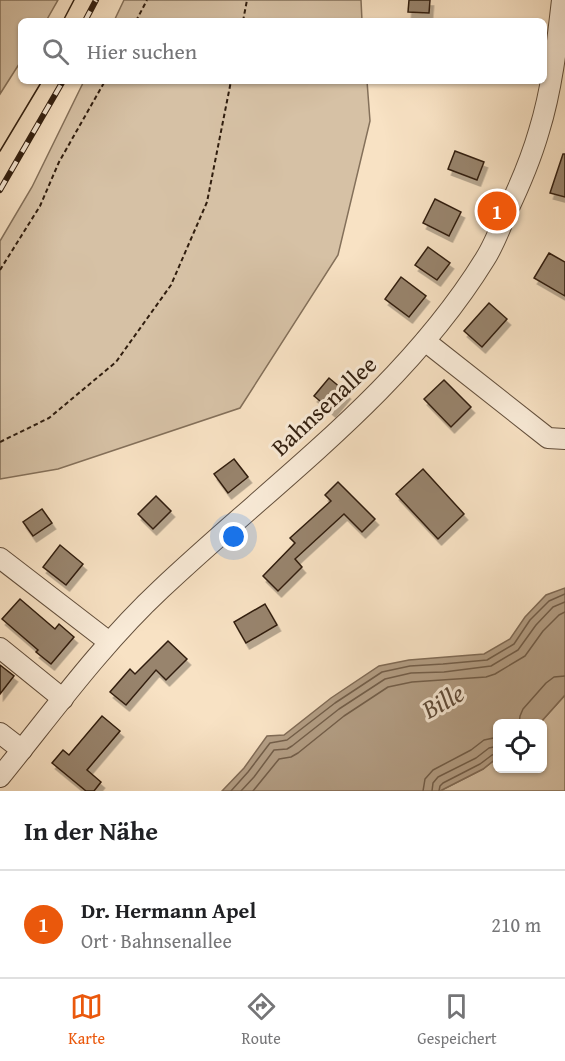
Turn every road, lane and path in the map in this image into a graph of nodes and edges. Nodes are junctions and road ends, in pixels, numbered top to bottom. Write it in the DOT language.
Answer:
graph roads {
  1 [pos="147,0"];
  2 [pos="247,0"];
  3 [pos="562,0"];
  4 [pos="138,18"];
  5 [pos="244,18"];
  6 [pos="103,84"];
  7 [pos="230,84"];
  8 [pos="0,270"];
  9 [pos="424,341"];
  10 [pos="565,439"];
  11 [pos="0,442"];
  12 [pos="0,558"];
  13 [pos="109,642"];
  14 [pos="0,648"];
  15 [pos="63,699"];
  16 [pos="0,733"];
  17 [pos="22,750"];
  18 [pos="0,777"];
  1 -- 4 [label="path"];
  2 -- 5 [label="path"];
  3 -- 9 [label="street, Bahnsenallee"];
  6 -- 8 [label="path"];
  7 -- 11 [label="path"];
  9 -- 10 [label="street"];
  9 -- 13 [label="street, Bahnsenallee"];
  12 -- 13 [label="street"];
  13 -- 15 [label="street, Bahnsenallee"];
  14 -- 15 [label="street"];
  15 -- 17 [label="street, Bahnsenallee"];
  16 -- 17 [label="street"];
  17 -- 18 [label="street, Bahnsenallee"];
}
